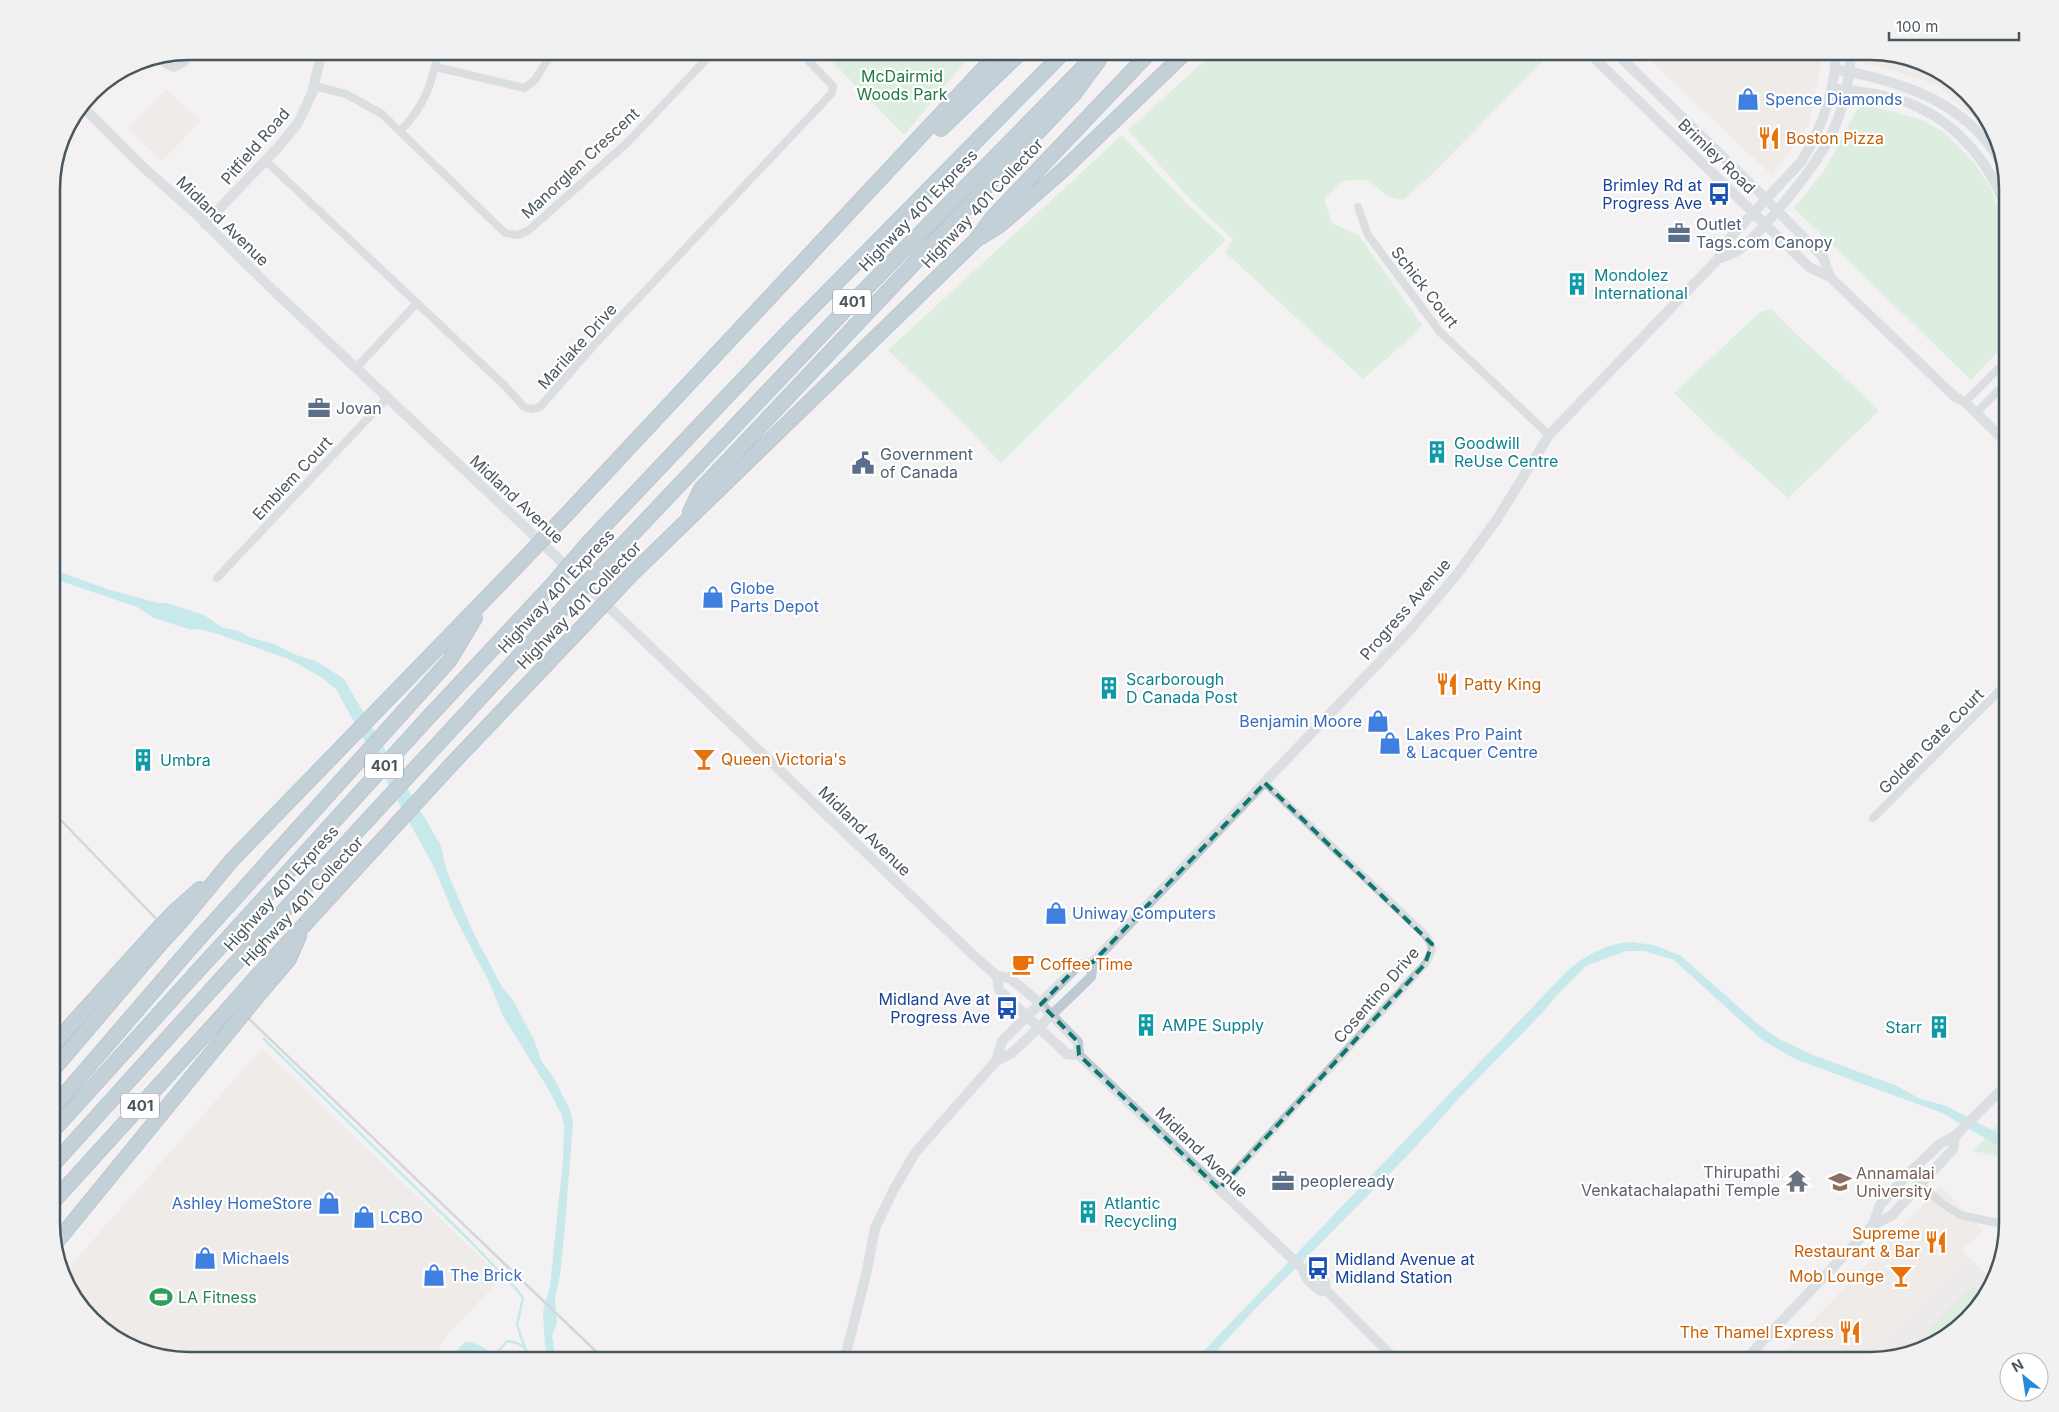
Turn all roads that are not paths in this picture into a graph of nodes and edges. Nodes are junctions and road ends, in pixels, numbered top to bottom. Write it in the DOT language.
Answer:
graph roads {
  1 [pos="187,60"];
  2 [pos="320,60"];
  3 [pos="437,60"];
  4 [pos="548,60"];
  5 [pos="705,60"];
  6 [pos="808,60"];
  7 [pos="992,60"];
  8 [pos="1013,60"];
  9 [pos="1056,60"];
  10 [pos="1090,60"];
  11 [pos="1099,60"];
  12 [pos="1142,60"];
  13 [pos="1178,60"];
  14 [pos="1596,60"];
  15 [pos="1623,60"];
  16 [pos="1836,60"];
  17 [pos="1851,60"];
  18 [pos="163,62"];
  19 [pos="436,67"];
  20 [pos="1835,69"];
  21 [pos="1850,72"];
  22 [pos="314,86"];
  23 [pos="1832,88"];
  24 [pos="1847,90"];
  25 [pos="1666,104"];
  26 [pos="87,111"];
  27 [pos="1654,116"];
  28 [pos="400,131"];
  29 [pos="1994,153"];
  30 [pos="265,160"];
  31 [pos="1999,189"];
  32 [pos="1767,200"];
  33 [pos="1358,207"];
  34 [pos="1777,211"];
  35 [pos="1754,214"];
  36 [pos="205,224"];
  37 [pos="1765,224"];
  38 [pos="976,240"];
  39 [pos="1718,259"];
  40 [pos="800,264"];
  41 [pos="1830,277"];
  42 [pos="417,303"];
  43 [pos="356,368"];
  44 [pos="1999,368"];
  45 [pos="1999,390"];
  46 [pos="388,398"];
  47 [pos="1964,402"];
  48 [pos="1976,413"];
  49 [pos="1550,435"];
  50 [pos="1999,435"];
  51 [pos="686,520"];
  52 [pos="217,578"];
  53 [pos="486,598"];
  54 [pos="1999,691"];
  55 [pos="1265,783"];
  56 [pos="1873,818"];
  57 [pos="158,938"];
  58 [pos="1093,962"];
  59 [pos="997,976"];
  60 [pos="256,988"];
  61 [pos="1041,1004"];
  62 [pos="1052,1016"];
  63 [pos="1028,1017"];
  64 [pos="1040,1028"];
  65 [pos="60,1038"];
  66 [pos="1079,1055"];
  67 [pos="996,1060"];
  68 [pos="60,1061"];
  69 [pos="1999,1092"];
  70 [pos="60,1100"];
  71 [pos="60,1123"];
  72 [pos="1955,1136"];
  73 [pos="60,1157"];
  74 [pos="1908,1174"];
  75 [pos="1920,1184"];
  76 [pos="1219,1189"];
  77 [pos="60,1194"];
  78 [pos="1999,1223"];
  79 [pos="1872,1225"];
  80 [pos="61,1237"];
  81 [pos="846,1352"];
  82 [pos="1389,1352"];
  83 [pos="1753,1352"];
  1 -- 18 [label="street"];
  2 -- 22 [label="main road, Pitfield Road"];
  3 -- 19 [label="street"];
  4 -- 19 [label="street"];
  5 -- 28 [label="street, Manorglen Crescent"];
  6 -- 42 [label="street, Marilake Drive"];
  7 -- 40 [label="highway, 401"];
  8 -- 40 [label="highway"];
  9 -- 71 [label="highway, Highway 401 Express / 401, bridge"];
  10 -- 73 [label="highway, Highway 401 Express / 401, bridge"];
  11 -- 51 [label="highway"];
  12 -- 38 [label="highway, Highway 401 Collector / 401"];
  13 -- 38 [label="highway"];
  14 -- 27 [label="main road, Brimley Road"];
  15 -- 25 [label="main road, Brimley Road"];
  16 -- 20 [label="main road, Progress Avenue"];
  17 -- 21 [label="main road, Progress Avenue"];
  19 -- 28 [label="street"];
  20 -- 21 [label="main road"];
  20 -- 23 [label="main road, Progress Avenue"];
  21 -- 24 [label="main road, Progress Avenue"];
  21 -- 29 [label="main road"];
  22 -- 28 [label="street, Manorglen Crescent"];
  22 -- 30 [label="main road, Pitfield Road"];
  23 -- 24 [label="main road"];
  23 -- 32 [label="main road, Progress Avenue"];
  24 -- 31 [label="main road"];
  24 -- 34 [label="main road, Progress Avenue"];
  25 -- 27 [label="main road"];
  25 -- 32 [label="main road, Brimley Road"];
  26 -- 36 [label="main road, Midland Avenue"];
  27 -- 35 [label="main road, Brimley Road"];
  30 -- 36 [label="main road, Pitfield Road"];
  30 -- 42 [label="street, Marilake Drive"];
  32 -- 34 [label="main road, Brimley Road"];
  32 -- 35 [label="main road, Progress Avenue"];
  33 -- 49 [label="street, Schick Court"];
  34 -- 37 [label="main road, Progress Avenue"];
  34 -- 41 [label="main road, Brimley Road"];
  35 -- 37 [label="main road, Brimley Road"];
  35 -- 39 [label="main road, Progress Avenue"];
  36 -- 43 [label="main road, Midland Avenue"];
  37 -- 39 [label="main road, Progress Avenue"];
  37 -- 41 [label="main road, Brimley Road"];
  38 -- 51 [label="highway, Highway 401 Collector / 401"];
  39 -- 49 [label="main road, Progress Avenue"];
  40 -- 53 [label="highway, 401, bridge"];
  41 -- 47 [label="main road, Brimley Road"];
  42 -- 43 [label="street"];
  43 -- 46 [label="main road, Midland Avenue"];
  44 -- 47 [label="street"];
  45 -- 48 [label="street"];
  46 -- 52 [label="street, Emblem Court"];
  46 -- 59 [label="main road, Midland Avenue"];
  47 -- 48 [label="main road, Brimley Road"];
  48 -- 50 [label="main road, Brimley Road"];
  49 -- 55 [label="main road, Progress Avenue"];
  51 -- 60 [label="highway, Highway 401 Collector / 401, bridge"];
  53 -- 57 [label="highway, 401, bridge"];
  53 -- 70 [label="highway, bridge"];
  54 -- 56 [label="street, Golden Gate Court"];
  55 -- 58 [label="main road, Progress Avenue"];
  55 -- 76 [label="street, Cosentino Drive"];
  57 -- 65 [label="highway"];
  57 -- 68 [label="highway"];
  58 -- 61 [label="main road, Progress Avenue"];
  58 -- 62 [label="main road, Progress Avenue"];
  59 -- 61 [label="main road, Midland Avenue"];
  59 -- 63 [label="main road, Midland Avenue"];
  60 -- 77 [label="highway, Highway 401 Collector / 401, bridge"];
  60 -- 80 [label="highway, bridge"];
  61 -- 62 [label="main road, Midland Avenue"];
  61 -- 63 [label="main road, Progress Avenue"];
  62 -- 64 [label="main road, Progress Avenue"];
  62 -- 66 [label="main road, Midland Avenue"];
  63 -- 64 [label="main road, Midland Avenue"];
  63 -- 67 [label="main road, Progress Avenue"];
  64 -- 66 [label="main road, Midland Avenue"];
  64 -- 67 [label="main road, Progress Avenue"];
  66 -- 76 [label="main road, Midland Avenue"];
  67 -- 81 [label="main road, Progress Avenue"];
  69 -- 72 [label="main road"];
  72 -- 74 [label="main road"];
  72 -- 75 [label="main road"];
  74 -- 75 [label="street"];
  74 -- 79 [label="main road"];
  75 -- 78 [label="street"];
  75 -- 79 [label="main road"];
  76 -- 82 [label="main road, Midland Avenue"];
  79 -- 83 [label="main road"];
}
